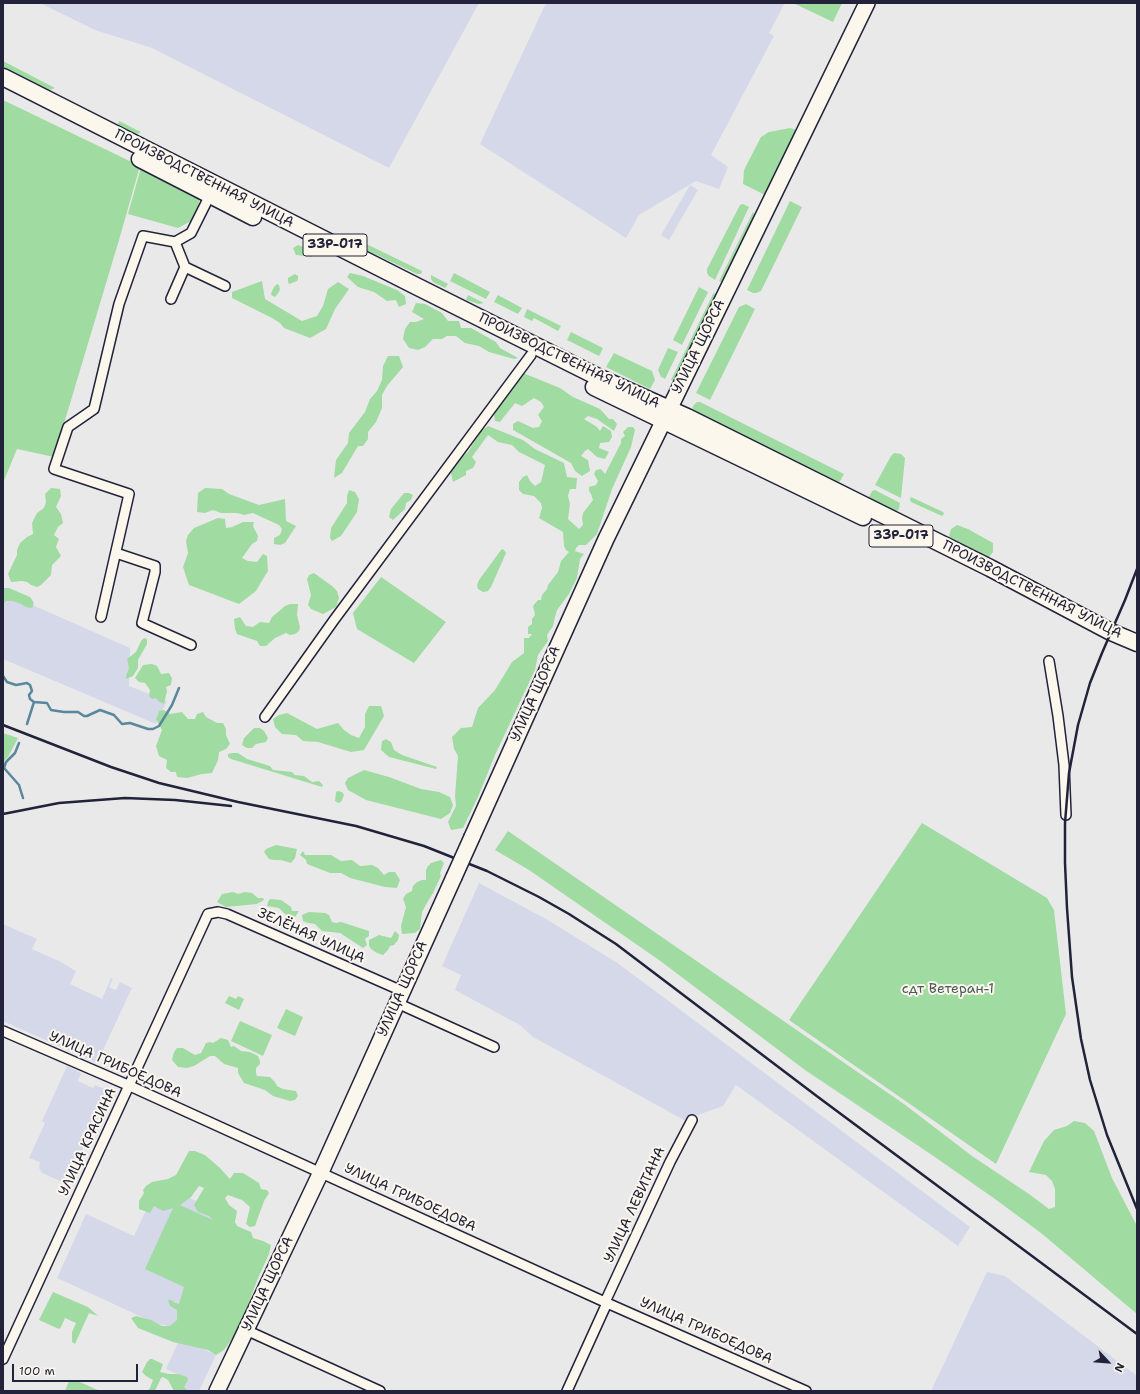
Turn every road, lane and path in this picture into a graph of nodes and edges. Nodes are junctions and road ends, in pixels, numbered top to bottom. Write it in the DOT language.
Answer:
graph roads {
  1 [pos="867,3"];
  2 [pos="3,77"];
  3 [pos="3,89"];
  4 [pos="210,195"];
  5 [pos="175,242"];
  6 [pos="184,266"];
  7 [pos="225,286"];
  8 [pos="171,299"];
  9 [pos="531,355"];
  10 [pos="666,414"];
  11 [pos="116,553"];
  12 [pos="101,617"];
  13 [pos="1137,643"];
  14 [pos="191,645"];
  15 [pos="1137,653"];
  16 [pos="1049,661"];
  17 [pos="265,717"];
  18 [pos="1066,815"];
  19 [pos="208,914"];
  20 [pos="399,997"];
  21 [pos="3,1031"];
  22 [pos="494,1047"];
  23 [pos="130,1086"];
  24 [pos="692,1120"];
  25 [pos="321,1172"];
  26 [pos="606,1302"];
  27 [pos="246,1330"];
  28 [pos="3,1359"];
  29 [pos="217,1391"];
  30 [pos="380,1391"];
  31 [pos="567,1391"];
  32 [pos="806,1391"];
  1 -- 10 [label="main road, УЛИЦА ЩОРСА"];
  2 -- 10 [label="highway, ПРОИЗВОДСТВЕННАЯ УЛИЦА / 33Р-017"];
  3 -- 4 [label="highway, ПРОИЗВОДСТВЕННАЯ УЛИЦА / 33Р-017"];
  4 -- 5 [label="street"];
  4 -- 9 [label="highway, ПРОИЗВОДСТВЕННАЯ УЛИЦА / 33Р-017"];
  5 -- 6 [label="street"];
  5 -- 11 [label="street"];
  6 -- 7 [label="street"];
  6 -- 8 [label="street"];
  9 -- 10 [label="highway, ПРОИЗВОДСТВЕННАЯ УЛИЦА / 33Р-017"];
  9 -- 17 [label="street"];
  10 -- 13 [label="highway, ПРОИЗВОДСТВЕННАЯ УЛИЦА / 33Р-017"];
  10 -- 15 [label="highway, ПРОИЗВОДСТВЕННАЯ УЛИЦА / 33Р-017"];
  10 -- 20 [label="main road, УЛИЦА ЩОРСА, bridge"];
  11 -- 12 [label="street"];
  11 -- 14 [label="street"];
  16 -- 18 [label="street"];
  19 -- 20 [label="street, ЗЕЛЁНАЯ УЛИЦА"];
  19 -- 23 [label="street, УЛИЦА КРАСИНА"];
  20 -- 22 [label="street, ЗЕЛЁНАЯ УЛИЦА"];
  20 -- 25 [label="main road, УЛИЦА ЩОРСА"];
  21 -- 23 [label="street, УЛИЦА ГРИБОЕДОВА"];
  23 -- 25 [label="street, УЛИЦА ГРИБОЕДОВА"];
  23 -- 28 [label="street, УЛИЦА КРАСИНА"];
  24 -- 26 [label="street, УЛИЦА ЛЕВИТАНА"];
  25 -- 26 [label="street, УЛИЦА ГРИБОЕДОВА"];
  25 -- 27 [label="main road, УЛИЦА ЩОРСА"];
  26 -- 31 [label="street, УЛИЦА ЛЕВИТАНА"];
  26 -- 32 [label="street, УЛИЦА ГРИБОЕДОВА"];
  27 -- 29 [label="main road, УЛИЦА ЩОРСА"];
  27 -- 30 [label="street"];
}
